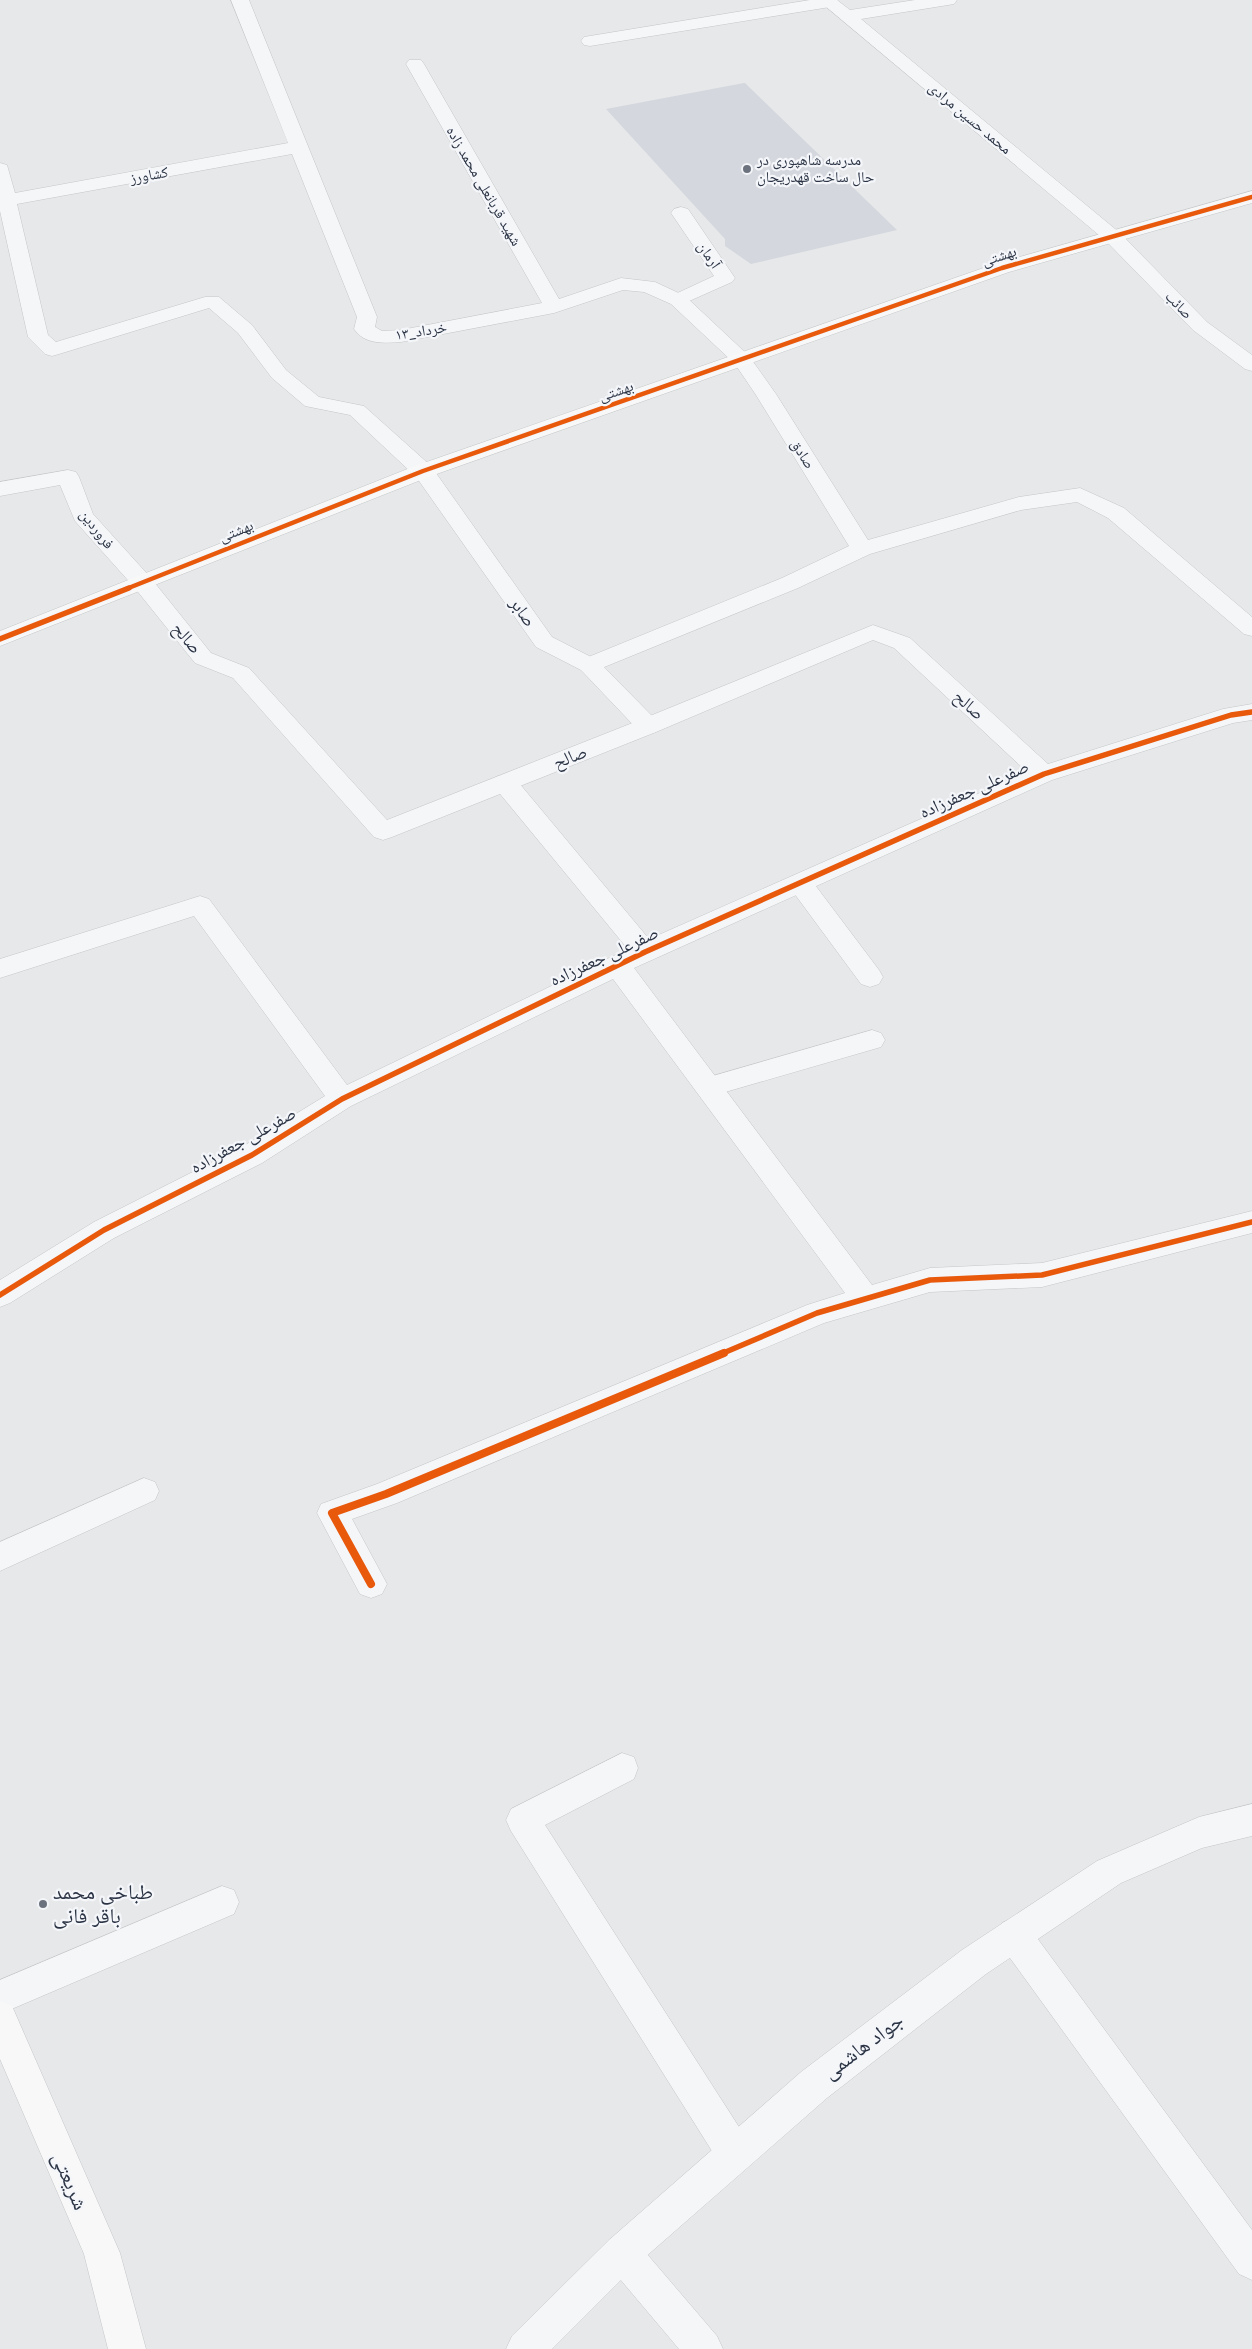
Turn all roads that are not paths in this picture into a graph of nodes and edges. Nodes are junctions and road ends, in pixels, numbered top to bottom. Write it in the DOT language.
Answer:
graph roads {
  1 [pos="240,0"];
  2 [pos="948,0"];
  3 [pos="829,1"];
  4 [pos="847,16"];
  5 [pos="590,41"];
  6 [pos="415,64"];
  7 [pos="298,148"];
  8 [pos="0,170"];
  9 [pos="1252,197"];
  10 [pos="4,200"];
  11 [pos="680,213"];
  12 [pos="1113,237"];
  13 [pos="22,262"];
  14 [pos="0,267"];
  15 [pos="678,300"];
  16 [pos="554,307"];
  17 [pos="742,360"];
  18 [pos="1252,365"];
  19 [pos="423,471"];
  20 [pos="0,490"];
  21 [pos="862,549"];
  22 [pos="142,582"];
  23 [pos="1252,629"];
  24 [pos="0,639"];
  25 [pos="589,665"];
  26 [pos="1252,712"];
  27 [pos="648,726"];
  28 [pos="1044,774"];
  29 [pos="505,783"];
  30 [pos="800,883"];
  31 [pos="645,952"];
  32 [pos="618,966"];
  33 [pos="0,969"];
  34 [pos="870,978"];
  35 [pos="872,1040"];
  36 [pos="708,1087"];
  37 [pos="342,1099"];
  38 [pos="1252,1222"];
  39 [pos="0,1295"];
  40 [pos="866,1299"];
  41 [pos="144,1491"];
  42 [pos="0,1557"];
  43 [pos="371,1584"];
  44 [pos="622,1768"];
  45 [pos="1252,1820"];
  46 [pos="222,1902"];
  47 [pos="1014,1935"];
  48 [pos="0,1997"];
  49 [pos="0,2018"];
  50 [pos="735,2154"];
  51 [pos="622,2253"];
  52 [pos="1252,2261"];
  53 [pos="127,2349"];
  54 [pos="525,2349"];
  55 [pos="704,2349"];
  1 -- 7 [label="street, ۱۳_خرداد"];
  2 -- 4 [label="street"];
  3 -- 4 [label="street, محمد حسین مرادی"];
  3 -- 5 [label="street"];
  4 -- 12 [label="street, محمد حسین مرادی"];
  6 -- 16 [label="street, شهید قربانعلی محمد زاده"];
  7 -- 10 [label="street, کشاورز"];
  7 -- 16 [label="street, ۱۳_خرداد"];
  8 -- 10 [label="street"];
  9 -- 12 [label="street, بهشتی"];
  10 -- 13 [label="street"];
  11 -- 15 [label="street, آرمان"];
  12 -- 17 [label="street, بهشتی"];
  12 -- 18 [label="street, صائب"];
  13 -- 14 [label="street"];
  13 -- 19 [label="street, صابر"];
  15 -- 16 [label="street, ۱۳_خرداد"];
  15 -- 17 [label="street, ۱۳_خرداد"];
  17 -- 19 [label="street, بهشتی"];
  17 -- 21 [label="street, صادق"];
  19 -- 22 [label="street, بهشتی"];
  19 -- 25 [label="street, صابر"];
  20 -- 22 [label="street, فروردین"];
  21 -- 23 [label="street"];
  21 -- 25 [label="street"];
  22 -- 24 [label="street, بهشتی"];
  22 -- 29 [label="street, صالح"];
  25 -- 27 [label="street, صابر"];
  26 -- 28 [label="street, صفرعلی جعفرزاده"];
  27 -- 28 [label="street, صالح"];
  27 -- 29 [label="street, صالح"];
  28 -- 30 [label="street, صفرعلی جعفرزاده"];
  29 -- 31 [label="street"];
  30 -- 31 [label="street, صفرعلی جعفرزاده"];
  30 -- 34 [label="street"];
  31 -- 32 [label="street, صفرعلی جعفرزاده"];
  32 -- 36 [label="street"];
  32 -- 37 [label="street, صفرعلی جعفرزاده"];
  33 -- 37 [label="street"];
  35 -- 36 [label="street"];
  36 -- 40 [label="street"];
  37 -- 39 [label="street, صفرعلی جعفرزاده"];
  38 -- 40 [label="street"];
  40 -- 43 [label="street"];
  41 -- 42 [label="street"];
  44 -- 50 [label="street"];
  45 -- 47 [label="street, جواد هاشمی"];
  46 -- 48 [label="street"];
  47 -- 50 [label="street, جواد هاشمی"];
  47 -- 52 [label="street"];
  49 -- 53 [label="street, شریعتی"];
  50 -- 51 [label="street, جواد هاشمی"];
  51 -- 54 [label="street, جواد هاشمی"];
  51 -- 55 [label="street"];
}
